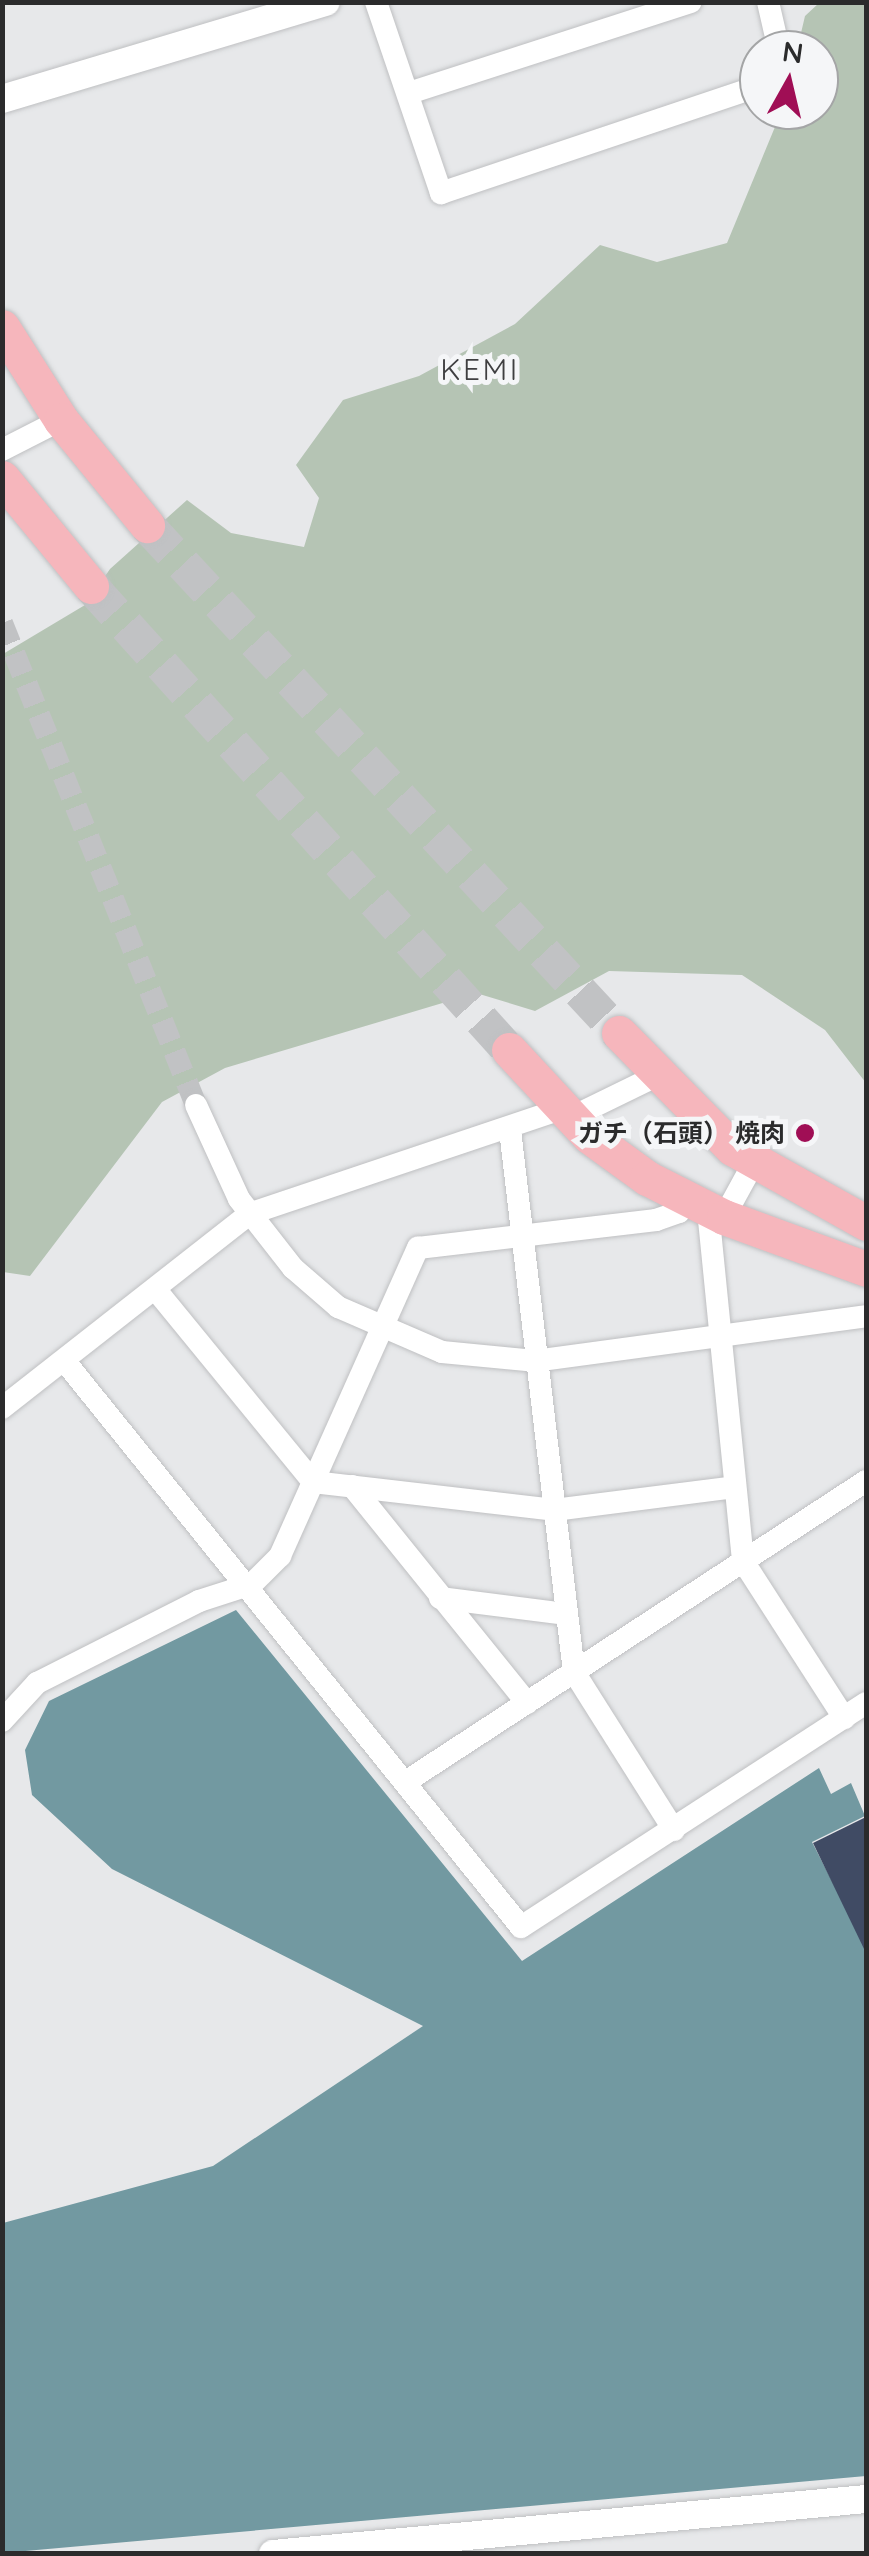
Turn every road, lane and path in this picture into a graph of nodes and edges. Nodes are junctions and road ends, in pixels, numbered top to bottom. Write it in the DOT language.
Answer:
graph roads {
  1 [pos="326,2"];
  2 [pos="376,2"];
  3 [pos="691,2"];
  4 [pos="768,2"];
  5 [pos="267,12"];
  6 [pos="774,30"];
  7 [pos="409,93"];
  8 [pos="739,93"];
  9 [pos="2,99"];
  10 [pos="2,327"];
  11 [pos="61,420"];
  12 [pos="2,450"];
  13 [pos="2,478"];
  14 [pos="147,524"];
  15 [pos="91,586"];
  16 [pos="619,1033"];
  17 [pos="508,1050"];
  18 [pos="656,1076"];
  19 [pos="196,1105"];
  20 [pos="566,1114"];
  21 [pos="510,1130"];
  22 [pos="753,1164"];
  23 [pos="244,1207"];
  24 [pos="706,1209"];
  25 [pos="866,1223"];
  26 [pos="520,1234"];
  27 [pos="866,1269"];
  28 [pos="156,1290"];
  29 [pos="866,1316"];
  30 [pos="380,1331"];
  31 [pos="716,1336"];
  32 [pos="535,1361"];
  33 [pos="67,1364"];
  34 [pos="2,1408"];
  35 [pos="866,1481"];
  36 [pos="313,1482"];
  37 [pos="352,1486"];
  38 [pos="735,1487"];
  39 [pos="554,1510"];
  40 [pos="744,1561"];
  41 [pos="252,1584"];
  42 [pos="440,1598"];
  43 [pos="566,1614"];
  44 [pos="574,1672"];
  45 [pos="527,1703"];
  46 [pos="866,1703"];
  47 [pos="844,1718"];
  48 [pos="2,1721"];
  49 [pos="407,1781"];
  50 [pos="674,1830"];
  51 [pos="866,2499"];
  52 [pos="273,2554"];
  1 -- 5 [label="street"];
  2 -- 7 [label="street"];
  3 -- 7 [label="street"];
  4 -- 6 [label="street"];
  5 -- 9 [label="street"];
  7 -- 8 [label="street"];
  10 -- 11 [label="highway"];
  11 -- 12 [label="street"];
  11 -- 14 [label="highway"];
  13 -- 15 [label="highway"];
  16 -- 18 [label="highway"];
  17 -- 20 [label="highway"];
  18 -- 20 [label="street"];
  18 -- 22 [label="highway"];
  19 -- 23 [label="street"];
  20 -- 21 [label="street"];
  20 -- 24 [label="highway"];
  21 -- 23 [label="street"];
  21 -- 26 [label="street"];
  22 -- 24 [label="street"];
  22 -- 25 [label="highway"];
  23 -- 28 [label="street"];
  23 -- 30 [label="street"];
  24 -- 26 [label="street"];
  24 -- 27 [label="highway"];
  24 -- 31 [label="street"];
  26 -- 30 [label="street"];
  26 -- 32 [label="street"];
  28 -- 33 [label="street"];
  28 -- 36 [label="street"];
  29 -- 31 [label="street"];
  30 -- 32 [label="street"];
  30 -- 36 [label="street"];
  31 -- 32 [label="street"];
  31 -- 38 [label="street"];
  32 -- 39 [label="street"];
  33 -- 34 [label="street"];
  33 -- 41 [label="street"];
  35 -- 40 [label="street"];
  36 -- 37 [label="street"];
  36 -- 41 [label="street"];
  37 -- 39 [label="street"];
  37 -- 42 [label="street"];
  38 -- 39 [label="street"];
  38 -- 40 [label="street"];
  39 -- 43 [label="street"];
  40 -- 44 [label="street"];
  40 -- 47 [label="street"];
  41 -- 48 [label="street"];
  41 -- 49 [label="street"];
  42 -- 43 [label="street"];
  42 -- 45 [label="street"];
  43 -- 44 [label="street"];
  44 -- 45 [label="street"];
  44 -- 50 [label="street"];
  45 -- 49 [label="street"];
  46 -- 47 [label="street"];
  47 -- 50 [label="street"];
  49 -- 50 [label="street"];
  51 -- 52 [label="street"];
}
